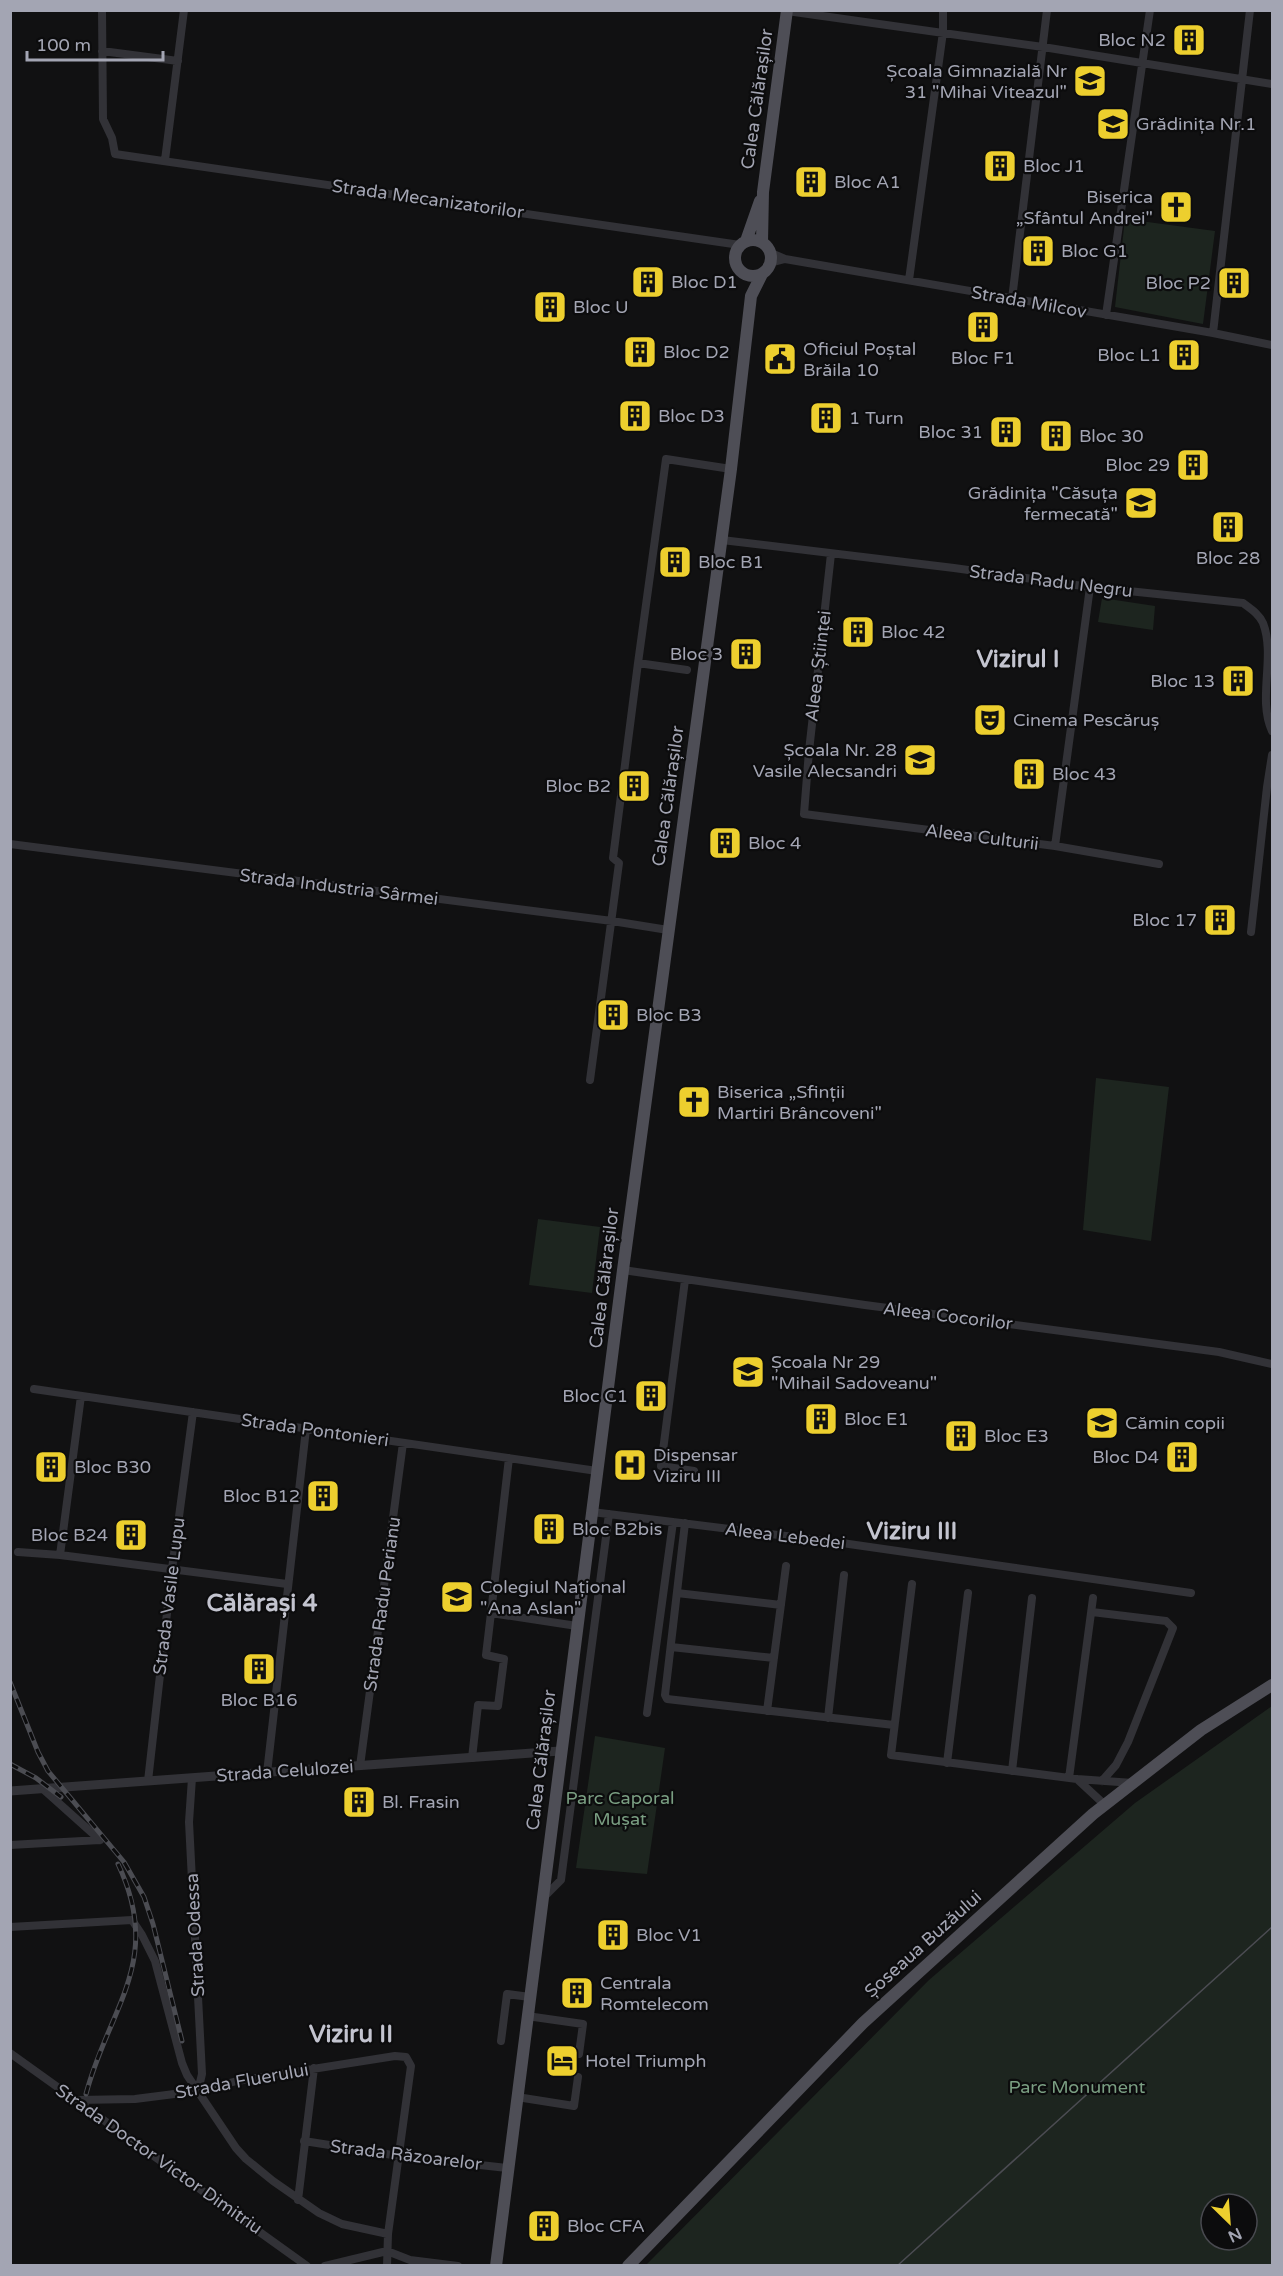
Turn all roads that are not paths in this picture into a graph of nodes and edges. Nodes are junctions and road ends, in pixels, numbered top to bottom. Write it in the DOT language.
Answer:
graph roads {
  1 [pos="102,10"];
  2 [pos="184,10"];
  3 [pos="943,10"];
  4 [pos="1047,10"];
  5 [pos="1150,10"];
  6 [pos="1250,10"];
  7 [pos="787,11"];
  8 [pos="943,32"];
  9 [pos="1043,47"];
  10 [pos="102,51"];
  11 [pos="178,61"];
  12 [pos="1144,63"];
  13 [pos="1241,79"];
  14 [pos="1272,84"];
  15 [pos="165,160"];
  16 [pos="763,192"];
  17 [pos="762,242"];
  18 [pos="743,243"];
  19 [pos="770,258"];
  20 [pos="742,272"];
  21 [pos="762,274"];
  22 [pos="909,280"];
  23 [pos="751,296"];
  24 [pos="1012,299"];
  25 [pos="1106,315"];
  26 [pos="1213,333"];
  27 [pos="1272,345"];
  28 [pos="731,469"];
  29 [pos="722,540"];
  30 [pos="831,554"];
  31 [pos="1090,587"];
  32 [pos="638,663"];
  33 [pos="687,670"];
  34 [pos="1272,731"];
  35 [pos="1272,755"];
  36 [pos="804,814"];
  37 [pos="10,844"];
  38 [pos="1055,846"];
  39 [pos="1159,864"];
  40 [pos="612,921"];
  41 [pos="668,930"];
  42 [pos="1251,932"];
  43 [pos="590,1080"];
  44 [pos="623,1270"];
  45 [pos="685,1280"];
  46 [pos="1272,1364"];
  47 [pos="34,1389"];
  48 [pos="81,1396"];
  49 [pos="193,1412"];
  50 [pos="306,1429"];
  51 [pos="403,1443"];
  52 [pos="509,1458"];
  53 [pos="597,1471"];
  54 [pos="694,1472"];
  55 [pos="592,1512"];
  56 [pos="609,1514"];
  57 [pos="673,1522"];
  58 [pos="685,1523"];
  59 [pos="18,1552"];
  60 [pos="60,1555"];
  61 [pos="786,1566"];
  62 [pos="172,1569"];
  63 [pos="844,1575"];
  64 [pos="287,1584"];
  65 [pos="912,1584"];
  66 [pos="677,1593"];
  67 [pos="968,1593"];
  68 [pos="1191,1593"];
  69 [pos="1032,1598"];
  70 [pos="1093,1598"];
  71 [pos="781,1605"];
  72 [pos="1092,1612"];
  73 [pos="491,1613"];
  74 [pos="577,1626"];
  75 [pos="671,1647"];
  76 [pos="774,1658"];
  77 [pos="1272,1685"];
  78 [pos="767,1711"];
  79 [pos="647,1713"];
  80 [pos="828,1718"];
  81 [pos="894,1725"];
  82 [pos="561,1751"];
  83 [pos="472,1758"];
  84 [pos="947,1763"];
  85 [pos="360,1766"];
  86 [pos="1012,1771"];
  87 [pos="267,1773"];
  88 [pos="192,1778"];
  89 [pos="1073,1778"];
  90 [pos="148,1781"];
  91 [pos="1102,1781"];
  92 [pos="1133,1783"];
  93 [pos="43,1789"];
  94 [pos="10,1791"];
  95 [pos="1105,1805"];
  96 [pos="10,1845"];
  97 [pos="542,1899"];
  98 [pos="10,1927"];
  99 [pos="530,1997"];
  100 [pos="527,2016"];
  101 [pos="501,2041"];
  102 [pos="10,2053"];
  103 [pos="579,2054"];
  104 [pos="314,2068"];
  105 [pos="578,2077"];
  106 [pos="198,2091"];
  107 [pos="517,2097"];
  108 [pos="76,2100"];
  109 [pos="304,2141"];
  110 [pos="399,2156"];
  111 [pos="507,2168"];
  112 [pos="298,2200"];
  113 [pos="388,2234"];
  114 [pos="387,2251"];
  115 [pos="307,2265"];
  116 [pos="325,2265"];
  117 [pos="387,2265"];
  118 [pos="458,2265"];
  119 [pos="496,2265"];
  120 [pos="628,2265"];
  1 -- 10 [label="street"];
  2 -- 11 [label="street"];
  3 -- 8 [label="street"];
  4 -- 9 [label="street"];
  5 -- 12 [label="street"];
  6 -- 13 [label="street"];
  7 -- 8 [label="street"];
  7 -- 16 [label="main road, Calea Călărașilor"];
  8 -- 9 [label="street"];
  8 -- 22 [label="street"];
  9 -- 12 [label="street"];
  9 -- 24 [label="street"];
  10 -- 11 [label="street"];
  10 -- 15 [label="street, Strada Mecanizatorilor"];
  11 -- 15 [label="street"];
  12 -- 13 [label="street"];
  12 -- 25 [label="street"];
  13 -- 14 [label="street"];
  13 -- 26 [label="street"];
  15 -- 18 [label="street, Strada Mecanizatorilor"];
  16 -- 17 [label="main road, Calea Călărașilor"];
  16 -- 18 [label="main road, Calea Călărașilor"];
  17 -- 18 [label="main road"];
  17 -- 19 [label="main road"];
  18 -- 20 [label="main road"];
  19 -- 21 [label="main road"];
  19 -- 22 [label="street, Strada Milcov"];
  20 -- 21 [label="main road"];
  20 -- 23 [label="main road, Calea Călărașilor"];
  21 -- 23 [label="main road, Calea Călărașilor"];
  22 -- 24 [label="street, Strada Milcov"];
  23 -- 28 [label="main road, Calea Călărașilor"];
  24 -- 25 [label="street, Strada Milcov"];
  25 -- 26 [label="street, Strada Milcov"];
  26 -- 27 [label="street, Strada Milcov"];
  28 -- 29 [label="main road, Calea Călărașilor"];
  28 -- 32 [label="street"];
  29 -- 30 [label="street, Strada Radu Negru"];
  29 -- 41 [label="main road, Calea Călărașilor"];
  30 -- 31 [label="street, Strada Radu Negru"];
  30 -- 36 [label="street, Aleea Științei"];
  31 -- 34 [label="street, Strada Radu Negru"];
  31 -- 38 [label="street"];
  32 -- 33 [label="street"];
  32 -- 40 [label="street"];
  35 -- 42 [label="street"];
  36 -- 38 [label="street, Aleea Culturii"];
  37 -- 40 [label="street, Strada Industria Sârmei"];
  38 -- 39 [label="street, Aleea Culturii"];
  40 -- 41 [label="street, Strada Industria Sârmei"];
  40 -- 43 [label="street"];
  41 -- 44 [label="main road, Calea Călărașilor"];
  44 -- 45 [label="street, Aleea Cocorilor"];
  44 -- 53 [label="main road, Calea Călărașilor"];
  45 -- 46 [label="street, Aleea Cocorilor"];
  45 -- 54 [label="street"];
  47 -- 48 [label="street, Strada Pontonieri"];
  48 -- 49 [label="street, Strada Pontonieri"];
  48 -- 60 [label="street"];
  49 -- 50 [label="street, Strada Pontonieri"];
  49 -- 62 [label="street, Strada Vasile Lupu"];
  50 -- 51 [label="street, Strada Pontonieri"];
  50 -- 64 [label="street"];
  51 -- 52 [label="street, Strada Pontonieri"];
  51 -- 85 [label="street, Strada Radu Perianu"];
  52 -- 53 [label="street, Strada Pontonieri"];
  52 -- 73 [label="street"];
  53 -- 55 [label="main road, Calea Călărașilor"];
  55 -- 56 [label="street, Aleea Lebedei"];
  55 -- 74 [label="main road, Calea Călărașilor"];
  56 -- 57 [label="street, Aleea Lebedei"];
  56 -- 97 [label="street"];
  57 -- 58 [label="street, Aleea Lebedei"];
  57 -- 79 [label="street"];
  58 -- 66 [label="street"];
  58 -- 68 [label="street, Aleea Lebedei"];
  59 -- 60 [label="street"];
  60 -- 62 [label="street"];
  61 -- 71 [label="street"];
  62 -- 64 [label="street"];
  62 -- 90 [label="street, Strada Vasile Lupu"];
  63 -- 80 [label="street"];
  64 -- 87 [label="street"];
  65 -- 81 [label="street"];
  66 -- 71 [label="street"];
  66 -- 75 [label="street"];
  67 -- 84 [label="street"];
  69 -- 86 [label="street"];
  70 -- 72 [label="street"];
  71 -- 76 [label="street"];
  72 -- 89 [label="street"];
  72 -- 91 [label="street"];
  73 -- 74 [label="street"];
  73 -- 83 [label="street"];
  74 -- 82 [label="main road, Calea Călărașilor"];
  75 -- 76 [label="street"];
  75 -- 78 [label="street"];
  76 -- 78 [label="street"];
  77 -- 92 [label="main road, Șoseaua Buzăului"];
  78 -- 80 [label="street"];
  80 -- 81 [label="street"];
  81 -- 84 [label="street"];
  82 -- 83 [label="street, Strada Celulozei"];
  82 -- 97 [label="main road, Calea Călărașilor"];
  83 -- 85 [label="street, Strada Celulozei"];
  84 -- 86 [label="street"];
  85 -- 87 [label="street, Strada Celulozei"];
  86 -- 89 [label="street"];
  87 -- 88 [label="street, Strada Celulozei"];
  88 -- 90 [label="street, Strada Celulozei"];
  88 -- 106 [label="street, Strada Odessa"];
  89 -- 91 [label="street"];
  89 -- 95 [label="street"];
  90 -- 93 [label="street, Strada Celulozei"];
  91 -- 92 [label="street"];
  92 -- 95 [label="main road, Șoseaua Buzăului"];
  93 -- 94 [label="street, Strada Celulozei"];
  93 -- 96 [label="street"];
  95 -- 120 [label="main road, Șoseaua Buzăului"];
  97 -- 99 [label="main road, Calea Călărașilor"];
  98 -- 106 [label="street, Strada Odessa"];
  99 -- 100 [label="main road, Calea Călărașilor"];
  99 -- 101 [label="street"];
  100 -- 103 [label="street"];
  100 -- 107 [label="main road, Calea Călărașilor"];
  102 -- 108 [label="street, Strada Doctor Victor Dimitriu"];
  104 -- 106 [label="street, Strada Fluerului"];
  104 -- 109 [label="street"];
  104 -- 110 [label="street, Strada Fluerului"];
  105 -- 107 [label="street"];
  106 -- 108 [label="street, Strada Fluerului"];
  106 -- 112 [label="street, Strada Odessa"];
  107 -- 111 [label="main road, Calea Călărașilor"];
  108 -- 115 [label="street, Strada Doctor Victor Dimitriu"];
  109 -- 110 [label="street, Strada Răzoarelor"];
  109 -- 112 [label="street"];
  110 -- 111 [label="street, Strada Răzoarelor"];
  110 -- 113 [label="street"];
  111 -- 119 [label="main road, Calea Călărașilor"];
  112 -- 113 [label="street, Strada Odessa"];
  113 -- 114 [label="street"];
  114 -- 116 [label="street"];
  114 -- 117 [label="street"];
  114 -- 118 [label="street"];
}
